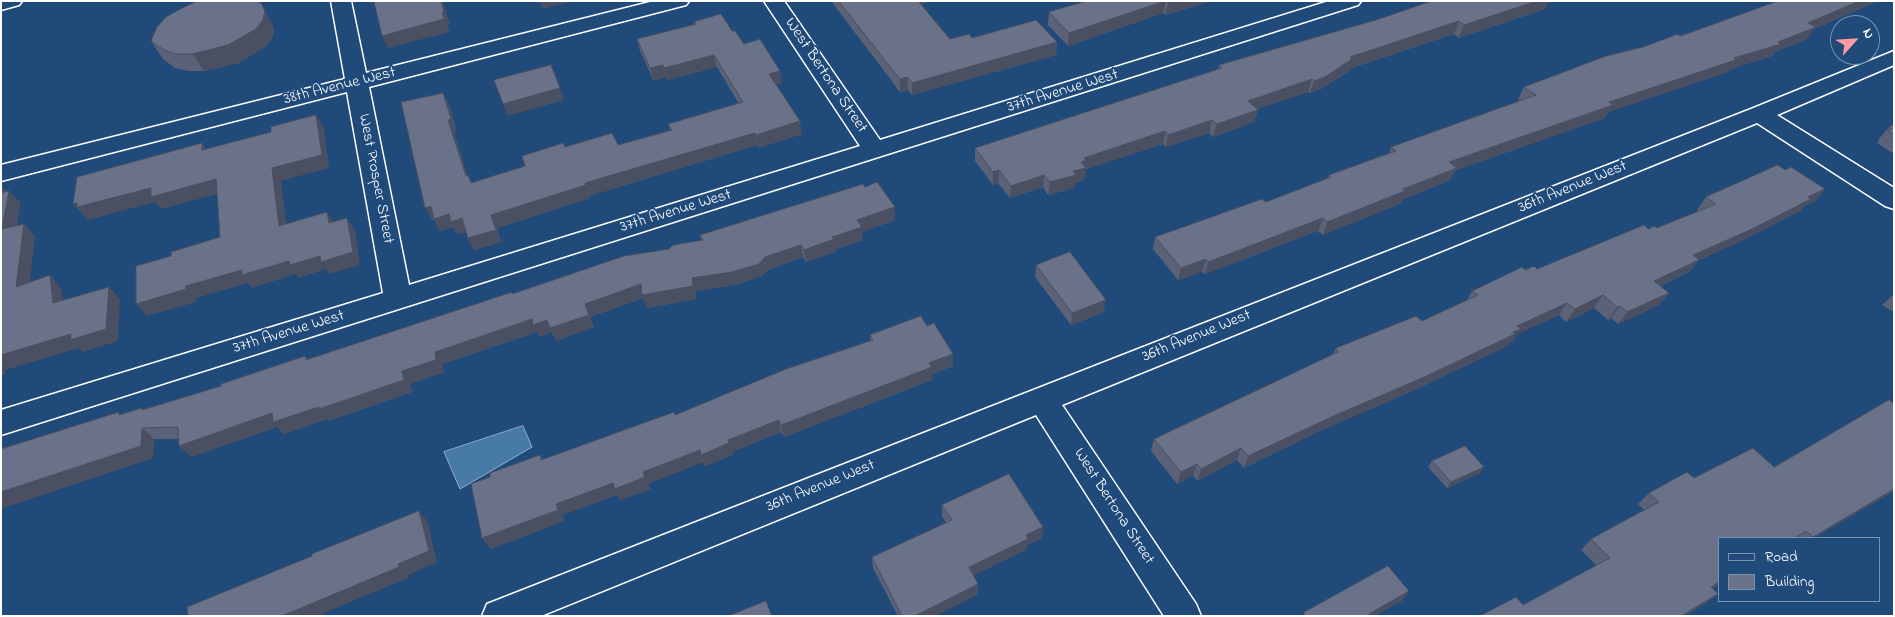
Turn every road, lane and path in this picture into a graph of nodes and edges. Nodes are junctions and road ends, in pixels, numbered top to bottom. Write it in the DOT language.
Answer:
graph roads {
  1 [pos="12,1"];
  2 [pos="341,1"];
  3 [pos="679,1"];
  4 [pos="774,1"];
  5 [pos="1350,1"];
  6 [pos="1,4"];
  7 [pos="1894,57"];
  8 [pos="356,84"];
  9 [pos="1759,114"];
  10 [pos="875,150"];
  11 [pos="1,173"];
  12 [pos="1894,200"];
  13 [pos="398,299"];
  14 [pos="1042,399"];
  15 [pos="1,423"];
  16 [pos="499,616"];
  17 [pos="1184,616"];
  1 -- 6 [label="street"];
  2 -- 8 [label="street, West Prosper Street"];
  3 -- 8 [label="street, 38th Avenue West"];
  4 -- 10 [label="street, West Bertona Street"];
  5 -- 10 [label="street, 37th Avenue West"];
  7 -- 9 [label="street, 36th Avenue West"];
  8 -- 11 [label="street, 38th Avenue West"];
  8 -- 13 [label="street, West Prosper Street"];
  9 -- 12 [label="street"];
  9 -- 14 [label="street, 36th Avenue West"];
  10 -- 13 [label="street, 37th Avenue West"];
  13 -- 15 [label="street, 37th Avenue West"];
  14 -- 16 [label="street, 36th Avenue West"];
  14 -- 17 [label="street, West Bertona Street"];
}
